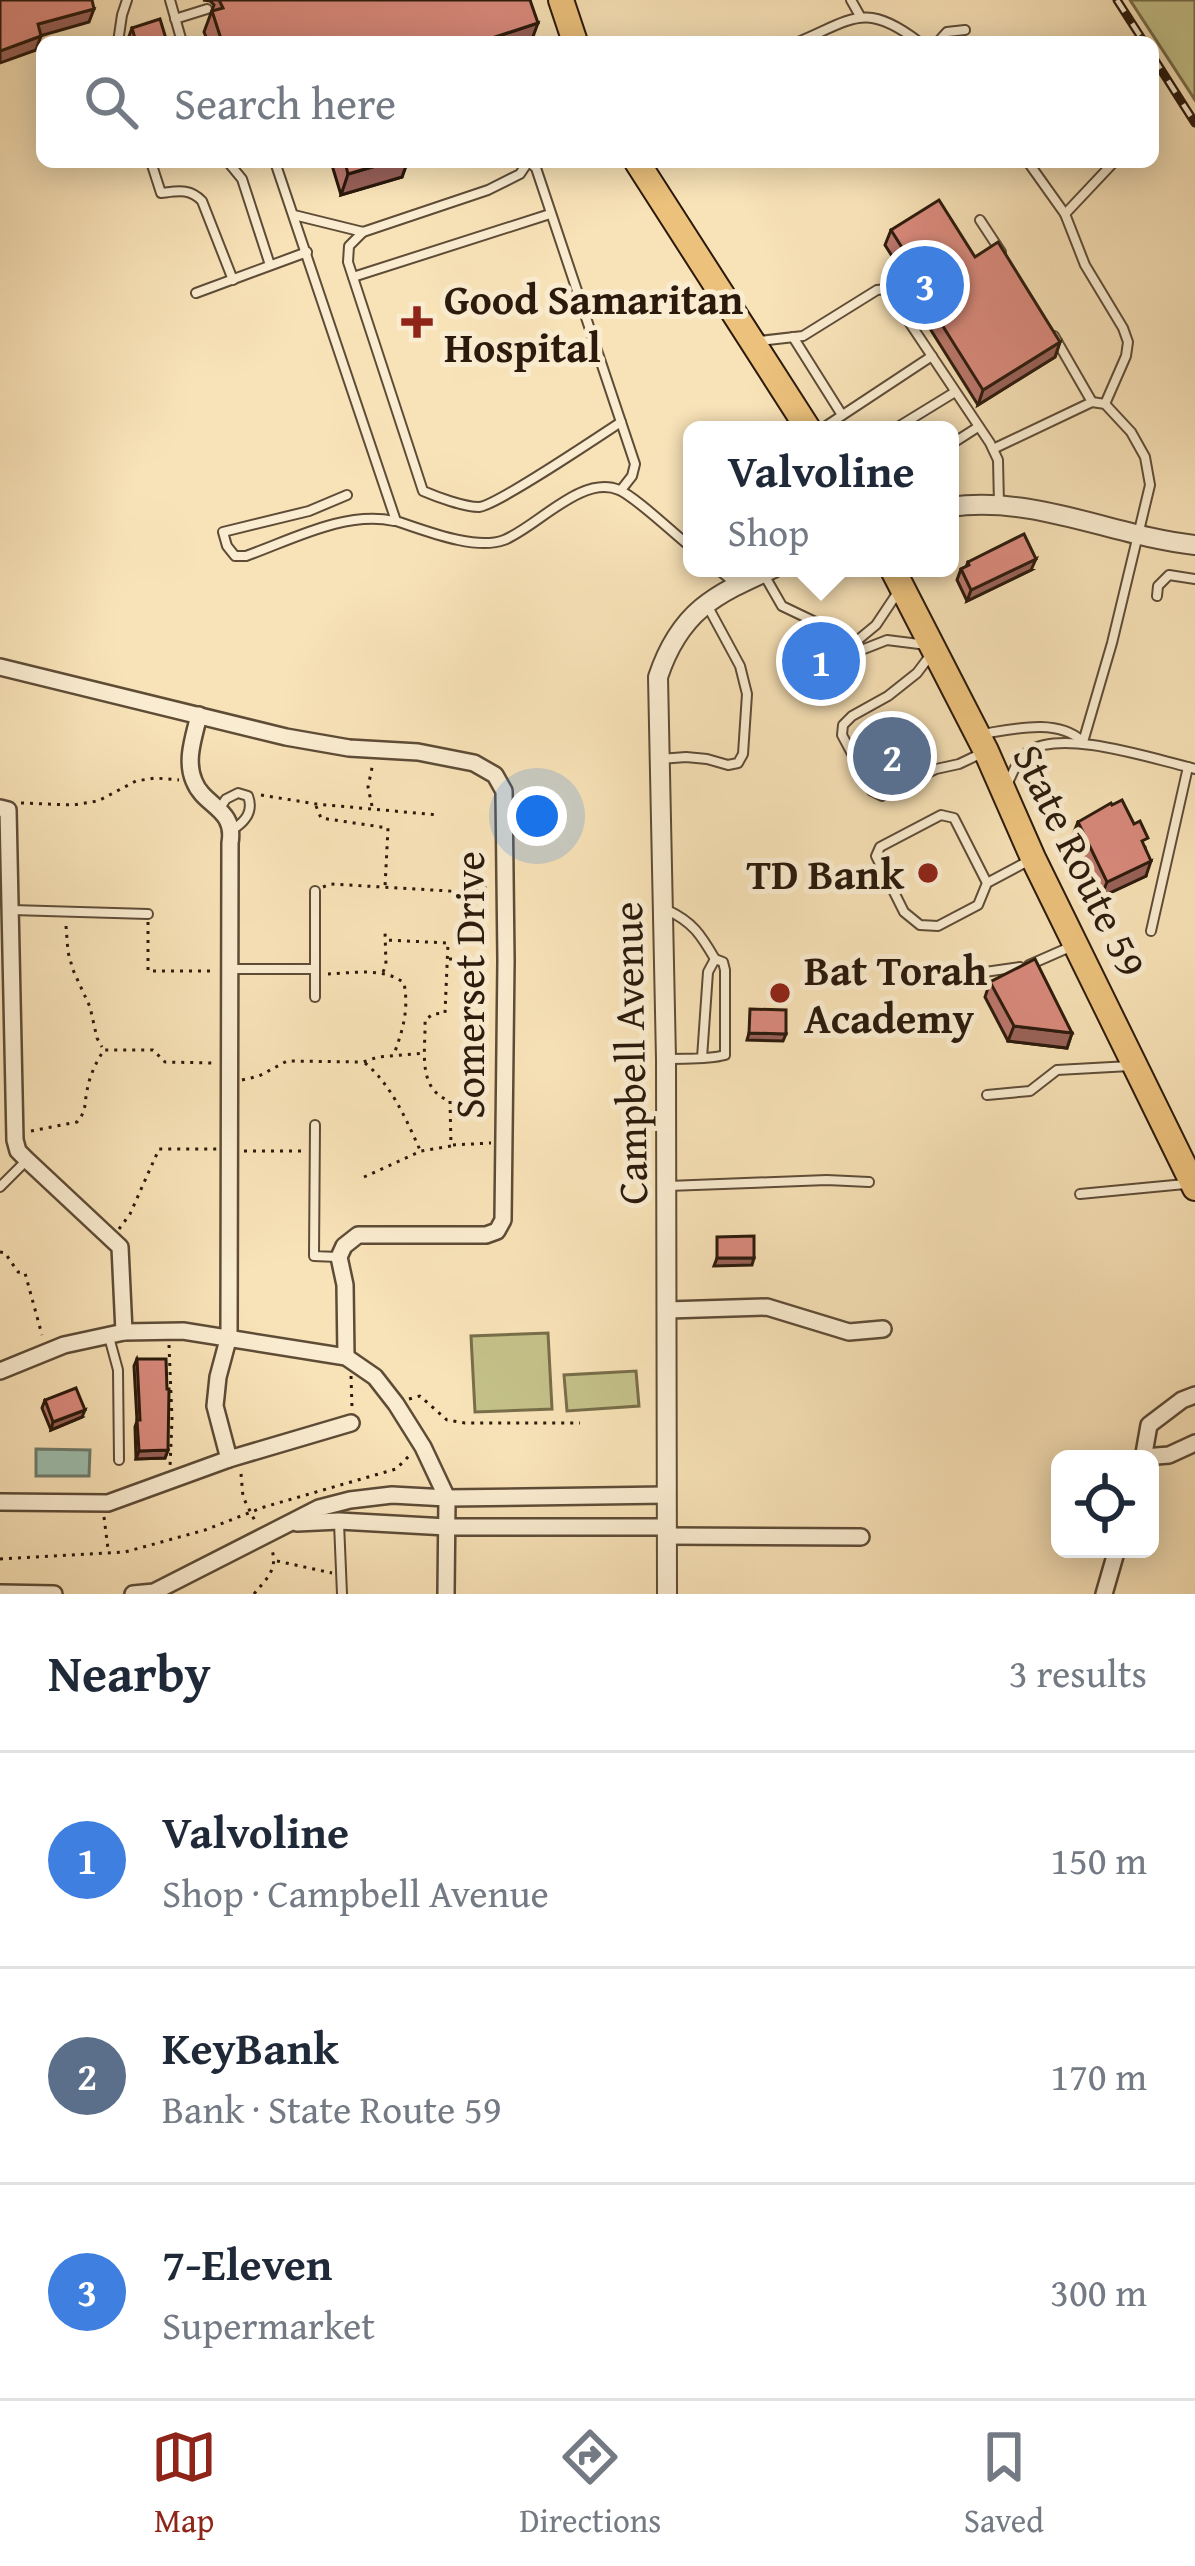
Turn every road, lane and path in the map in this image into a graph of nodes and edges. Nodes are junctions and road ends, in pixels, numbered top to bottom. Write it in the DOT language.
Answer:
graph roads {
  1 [pos="127,0"];
  2 [pos="170,0"];
  3 [pos="561,0"];
  4 [pos="851,0"];
  5 [pos="206,9"];
  6 [pos="860,16"];
  7 [pos="175,19"];
  8 [pos="965,30"];
  9 [pos="119,36"];
  10 [pos="180,36"];
  11 [pos="573,36"];
  12 [pos="812,36"];
  13 [pos="910,36"];
  14 [pos="943,36"];
  15 [pos="153,168"];
  16 [pos="234,168"];
  17 [pos="277,168"];
  18 [pos="528,168"];
  19 [pos="534,168"];
  20 [pos="641,168"];
  21 [pos="1032,168"];
  22 [pos="1108,168"];
  23 [pos="550,214"];
  24 [pos="1065,214"];
  25 [pos="294,215"];
  26 [pos="980,220"];
  27 [pos="363,232"];
  28 [pos="307,252"];
  29 [pos="1004,257"];
  30 [pos="271,265"];
  31 [pos="353,278"];
  32 [pos="233,280"];
  33 [pos="196,293"];
  34 [pos="1052,333"];
  35 [pos="793,337"];
  36 [pos="751,342"];
  37 [pos="932,356"];
  38 [pos="955,392"];
  39 [pos="1092,402"];
  40 [pos="1105,404"];
  41 [pos="842,415"];
  42 [pos="803,421"];
  43 [pos="833,421"];
  44 [pos="908,421"];
  45 [pos="621,422"];
  46 [pos="978,427"];
  47 [pos="959,439"];
  48 [pos="993,448"];
  49 [pos="620,490"];
  50 [pos="346,495"];
  51 [pos="998,504"];
  52 [pos="959,506"];
  53 [pos="396,521"];
  54 [pos="1139,535"];
  55 [pos="683,541"];
  56 [pos="1195,545"];
  57 [pos="727,577"];
  58 [pos="754,577"];
  59 [pos="771,577"];
  60 [pos="897,577"];
  61 [pos="1195,579"];
  62 [pos="737,585"];
  63 [pos="1156,596"];
  64 [pos="706,604"];
  65 [pos="932,648"];
  66 [pos="848,649"];
  67 [pos="0,667"];
  68 [pos="199,715"];
  69 [pos="1083,742"];
  70 [pos="981,743"];
  71 [pos="378,750"];
  72 [pos="661,759"];
  73 [pos="1192,768"];
  74 [pos="193,779"];
  75 [pos="1004,790"];
  76 [pos="248,796"];
  77 [pos="316,804"];
  78 [pos="220,808"];
  79 [pos="4,809"];
  80 [pos="373,810"];
  81 [pos="438,815"];
  82 [pos="232,830"];
  83 [pos="1033,859"];
  84 [pos="987,883"];
  85 [pos="506,886"];
  86 [pos="386,887"];
  87 [pos="315,891"];
  88 [pos="664,908"];
  89 [pos="10,910"];
  90 [pos="67,912"];
  91 [pos="148,914"];
  92 [pos="385,931"];
  93 [pos="1151,931"];
  94 [pos="386,940"];
  95 [pos="1077,944"];
  96 [pos="448,959"];
  97 [pos="715,959"];
  98 [pos="506,961"];
  99 [pos="228,969"];
  100 [pos="315,969"];
  101 [pos="382,974"];
  102 [pos="936,979"];
  103 [pos="315,997"];
  104 [pos="104,1050"];
  105 [pos="426,1053"];
  106 [pos="394,1055"];
  107 [pos="702,1058"];
  108 [pos="666,1059"];
  109 [pos="363,1062"];
  110 [pos="228,1063"];
  111 [pos="1138,1066"];
  112 [pos="228,1081"];
  113 [pos="987,1095"];
  114 [pos="315,1124"];
  115 [pos="15,1132"];
  116 [pos="503,1143"];
  117 [pos="451,1146"];
  118 [pos="228,1149"];
  119 [pos="314,1151"];
  120 [pos="421,1151"];
  121 [pos="27,1160"];
  122 [pos="364,1177"];
  123 [pos="868,1182"];
  124 [pos="1194,1185"];
  125 [pos="667,1186"];
  126 [pos="0,1187"];
  127 [pos="1080,1195"];
  128 [pos="112,1239"];
  129 [pos="0,1252"];
  130 [pos="339,1257"];
  131 [pos="668,1310"];
  132 [pos="883,1329"];
  133 [pos="168,1331"];
  134 [pos="116,1333"];
  135 [pos="229,1336"];
  136 [pos="47,1352"];
  137 [pos="346,1357"];
  138 [pos="0,1371"];
  139 [pos="1195,1395"];
  140 [pos="396,1405"];
  141 [pos="351,1423"];
  142 [pos="580,1424"];
  143 [pos="418,1438"];
  144 [pos="1195,1443"];
  145 [pos="1145,1450"];
  146 [pos="1159,1456"];
  147 [pos="235,1457"];
  148 [pos="119,1460"];
  149 [pos="170,1481"];
  150 [pos="667,1496"];
  151 [pos="447,1498"];
  152 [pos="0,1502"];
  153 [pos="100,1503"];
  154 [pos="249,1512"];
  155 [pos="339,1521"];
  156 [pos="289,1524"];
  157 [pos="447,1527"];
  158 [pos="667,1531"];
  159 [pos="267,1535"];
  160 [pos="861,1537"];
  161 [pos="108,1552"];
  162 [pos="1114,1558"];
  163 [pos="0,1559"];
  164 [pos="276,1561"];
  165 [pos="342,1574"];
  166 [pos="0,1593"];
  167 [pos="154,1593"];
  168 [pos="13,1594"];
  169 [pos="54,1594"];
  170 [pos="133,1594"];
  171 [pos="254,1594"];
  172 [pos="342,1594"];
  173 [pos="446,1594"];
  174 [pos="667,1594"];
  175 [pos="1104,1594"];
  1 -- 9 [label="lane"];
  2 -- 7 [label="lane"];
  3 -- 11 [label="main road"];
  4 -- 6 [label="lane"];
  5 -- 7 [label="lane"];
  6 -- 12 [label="lane"];
  6 -- 13 [label="lane"];
  7 -- 10 [label="lane"];
  8 -- 14 [label="lane"];
  15 -- 32 [label="lane"];
  16 -- 30 [label="lane"];
  17 -- 25 [label="lane"];
  18 -- 27 [label="lane"];
  19 -- 23 [label="lane"];
  20 -- 36 [label="main road"];
  21 -- 24 [label="lane"];
  22 -- 24 [label="lane"];
  23 -- 31 [label="lane"];
  23 -- 45 [label="lane"];
  24 -- 40 [label="lane"];
  25 -- 27 [label="lane"];
  25 -- 28 [label="lane"];
  26 -- 29 [label="lane"];
  27 -- 31 [label="lane"];
  28 -- 30 [label="lane"];
  28 -- 53 [label="lane"];
  30 -- 32 [label="lane"];
  31 -- 45 [label="lane"];
  32 -- 33 [label="lane"];
  34 -- 39 [label="lane"];
  35 -- 36 [label="lane"];
  35 -- 37 [label="lane"];
  35 -- 41 [label="lane"];
  36 -- 42 [label="main road"];
  37 -- 38 [label="lane"];
  37 -- 41 [label="lane"];
  38 -- 44 [label="lane"];
  38 -- 46 [label="lane"];
  39 -- 40 [label="lane"];
  39 -- 48 [label="lane"];
  40 -- 54 [label="lane"];
  41 -- 43 [label="lane"];
  45 -- 49 [label="lane"];
  46 -- 47 [label="lane"];
  46 -- 48 [label="lane"];
  48 -- 51 [label="lane"];
  49 -- 53 [label="lane"];
  49 -- 55 [label="lane"];
  50 -- 53 [label="lane"];
  51 -- 52 [label="street"];
  51 -- 54 [label="street"];
  54 -- 56 [label="street"];
  54 -- 69 [label="lane"];
  57 -- 62 [label="lane"];
  58 -- 62 [label="street, Campbell Avenue"];
  59 -- 66 [label="lane"];
  60 -- 65 [label="main road, State Route 59"];
  60 -- 66 [label="lane"];
  61 -- 63 [label="lane"];
  62 -- 64 [label="street, Campbell Avenue"];
  64 -- 72 [label="street, Campbell Avenue"];
  64 -- 72 [label="lane"];
  65 -- 66 [label="lane"];
  65 -- 70 [label="main road, State Route 59"];
  65 -- 70 [label="lane"];
  67 -- 68 [label="street, Somerset Drive"];
  68 -- 71 [label="street, Somerset Drive"];
  68 -- 74 [label="street"];
  69 -- 70 [label="lane"];
  69 -- 73 [label="lane"];
  69 -- 75 [label="lane"];
  70 -- 75 [label="main road, State Route 59"];
  71 -- 80 [label="path"];
  71 -- 85 [label="street, Somerset Drive"];
  72 -- 88 [label="street, Campbell Avenue"];
  73 -- 93 [label="lane"];
  74 -- 78 [label="street"];
  74 -- 79 [label="path"];
  75 -- 83 [label="main road, State Route 59"];
  76 -- 77 [label="path"];
  76 -- 78 [label="lane"];
  76 -- 82 [label="lane"];
  77 -- 80 [label="path"];
  77 -- 86 [label="path"];
  78 -- 82 [label="street"];
  79 -- 89 [label="street"];
  80 -- 81 [label="path"];
  82 -- 99 [label="street"];
  83 -- 84 [label="lane"];
  83 -- 95 [label="main road, State Route 59"];
  84 -- 84 [label="lane"];
  85 -- 86 [label="path"];
  85 -- 98 [label="street, Somerset Drive"];
  86 -- 87 [label="path"];
  87 -- 100 [label="lane"];
  88 -- 97 [label="lane"];
  88 -- 108 [label="street, Campbell Avenue"];
  89 -- 90 [label="lane"];
  89 -- 115 [label="street"];
  90 -- 91 [label="lane"];
  90 -- 104 [label="path"];
  91 -- 99 [label="path"];
  92 -- 94 [label="path"];
  94 -- 96 [label="path"];
  94 -- 101 [label="path"];
  95 -- 102 [label="lane"];
  95 -- 111 [label="main road, State Route 59"];
  96 -- 98 [label="path"];
  96 -- 105 [label="path"];
  97 -- 107 [label="lane"];
  97 -- 107 [label="lane"];
  98 -- 116 [label="street, Somerset Drive"];
  99 -- 100 [label="lane"];
  99 -- 110 [label="street"];
  100 -- 101 [label="path"];
  100 -- 103 [label="lane"];
  101 -- 106 [label="path"];
  104 -- 110 [label="path"];
  104 -- 115 [label="path"];
  105 -- 106 [label="path"];
  105 -- 117 [label="path"];
  106 -- 109 [label="path"];
  107 -- 108 [label="lane"];
  108 -- 125 [label="street, Campbell Avenue"];
  109 -- 112 [label="path"];
  109 -- 120 [label="path"];
  110 -- 112 [label="street"];
  111 -- 113 [label="lane"];
  111 -- 124 [label="main road, State Route 59"];
  112 -- 118 [label="street"];
  114 -- 119 [label="lane"];
  115 -- 121 [label="street"];
  116 -- 117 [label="path"];
  116 -- 130 [label="street, Somerset Drive"];
  117 -- 120 [label="path"];
  118 -- 119 [label="path"];
  118 -- 128 [label="path"];
  118 -- 135 [label="street"];
  119 -- 130 [label="lane"];
  120 -- 122 [label="path"];
  121 -- 126 [label="lane"];
  121 -- 128 [label="street"];
  123 -- 125 [label="lane"];
  124 -- 127 [label="lane"];
  125 -- 131 [label="street, Campbell Avenue"];
  128 -- 134 [label="street"];
  129 -- 136 [label="path"];
  130 -- 137 [label="street"];
  131 -- 132 [label="street"];
  131 -- 150 [label="street, Campbell Avenue"];
  133 -- 134 [label="street"];
  133 -- 135 [label="street"];
  133 -- 149 [label="path"];
  134 -- 136 [label="street"];
  134 -- 148 [label="lane"];
  135 -- 137 [label="street"];
  135 -- 147 [label="street"];
  136 -- 138 [label="street"];
  137 -- 140 [label="street"];
  137 -- 141 [label="path"];
  139 -- 145 [label="street"];
  140 -- 142 [label="path"];
  140 -- 143 [label="street"];
  141 -- 147 [label="street"];
  143 -- 151 [label="street"];
  143 -- 154 [label="path"];
  144 -- 146 [label="street"];
  147 -- 149 [label="street"];
  147 -- 154 [label="path"];
  149 -- 153 [label="street"];
  150 -- 151 [label="street"];
  150 -- 158 [label="street, Campbell Avenue"];
  151 -- 156 [label="street"];
  151 -- 157 [label="street"];
  152 -- 153 [label="street"];
  153 -- 161 [label="path"];
  154 -- 159 [label="path"];
  154 -- 161 [label="path"];
  155 -- 156 [label="street"];
  155 -- 157 [label="street"];
  155 -- 165 [label="lane"];
  156 -- 159 [label="street"];
  157 -- 158 [label="street"];
  157 -- 173 [label="street"];
  158 -- 160 [label="street"];
  158 -- 174 [label="street, Campbell Avenue"];
  159 -- 164 [label="path"];
  159 -- 167 [label="street"];
  161 -- 163 [label="path"];
  162 -- 175 [label="street"];
  164 -- 165 [label="path"];
  164 -- 171 [label="path"];
  165 -- 172 [label="lane"];
  166 -- 168 [label="street"];
  167 -- 170 [label="street"];
  168 -- 169 [label="street"];
}
